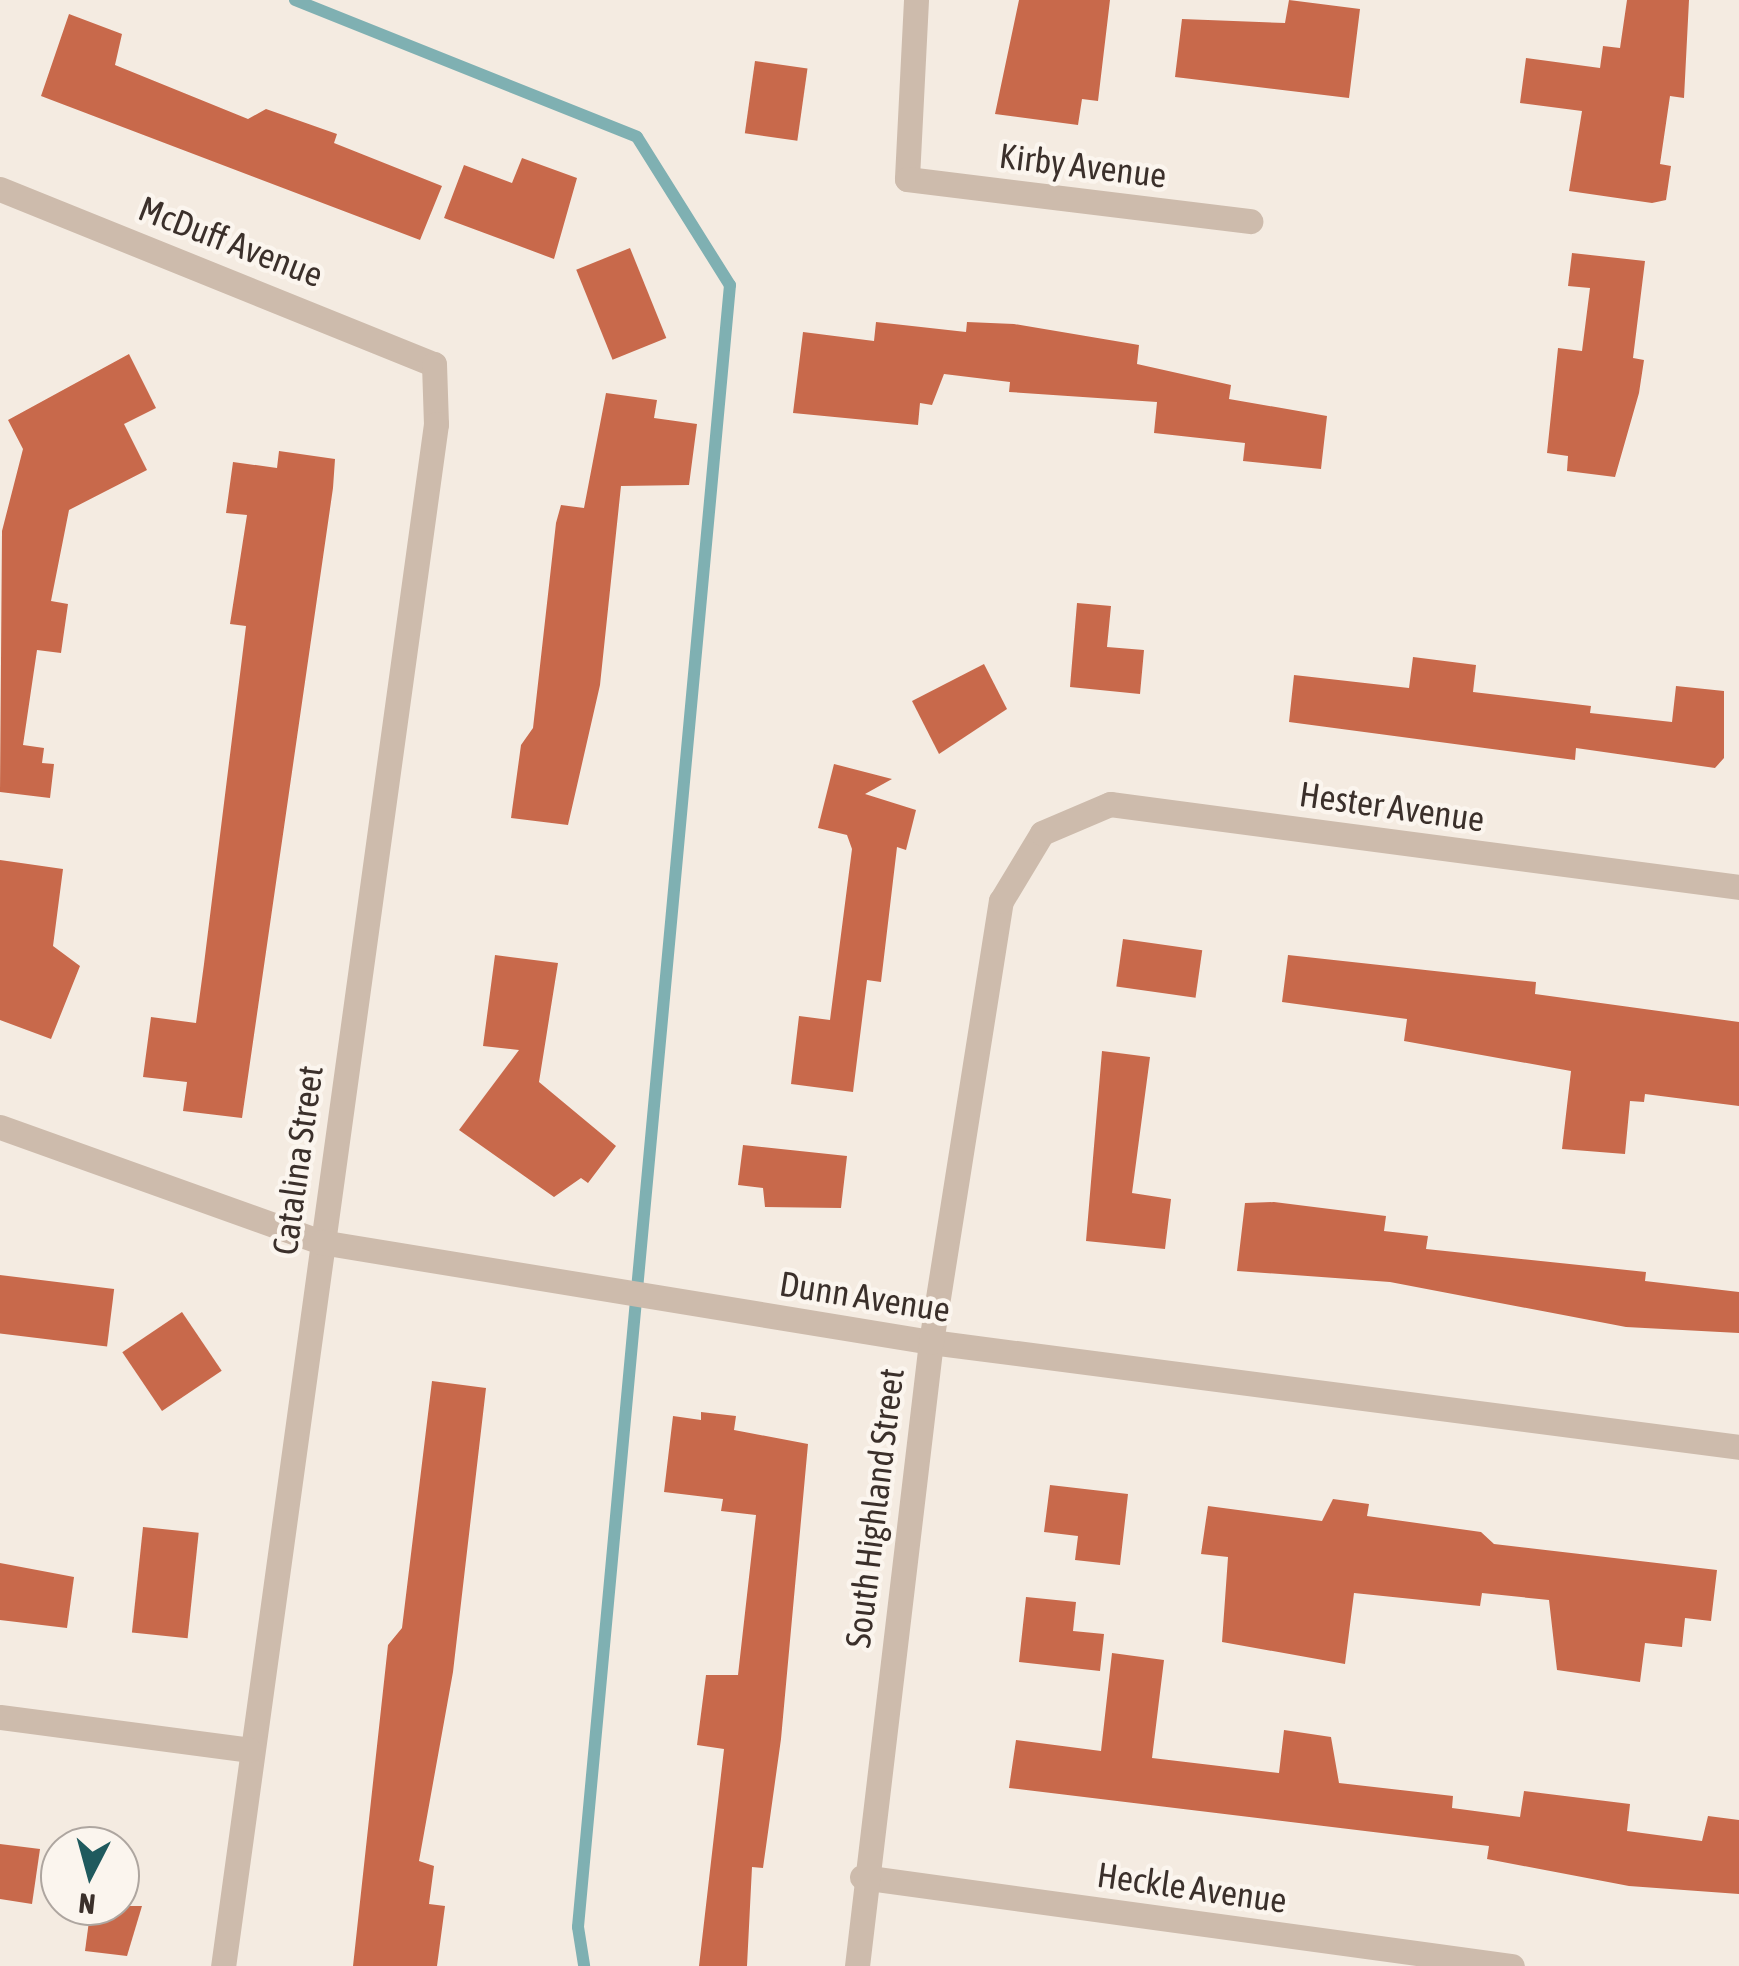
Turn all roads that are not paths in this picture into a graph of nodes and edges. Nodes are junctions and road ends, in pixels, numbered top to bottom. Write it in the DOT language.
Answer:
graph roads {
  1 [pos="916,0"];
  2 [pos="0,189"];
  3 [pos="1250,221"];
  4 [pos="434,364"];
  5 [pos="1042,833"];
  6 [pos="1739,887"];
  7 [pos="0,1127"];
  8 [pos="321,1242"];
  9 [pos="931,1342"];
  10 [pos="1739,1448"];
  11 [pos="0,1717"];
  12 [pos="249,1750"];
  13 [pos="862,1878"];
  14 [pos="222,1966"];
  15 [pos="857,1966"];
  16 [pos="1512,1966"];
  1 -- 3 [label="street, Kirby Avenue"];
  2 -- 4 [label="street, McDuff Avenue"];
  4 -- 8 [label="street, Catalina Street"];
  5 -- 6 [label="street, Hester Avenue"];
  5 -- 9 [label="street, South Highland Street"];
  7 -- 8 [label="street, Dunn Avenue"];
  8 -- 9 [label="street, Dunn Avenue"];
  8 -- 12 [label="street, Catalina Street"];
  9 -- 10 [label="street, Dunn Avenue"];
  9 -- 13 [label="street, South Highland Street"];
  11 -- 12 [label="street"];
  12 -- 14 [label="street, Catalina Street"];
  13 -- 15 [label="street, South Highland Street"];
  13 -- 16 [label="street, Heckle Avenue"];
}
